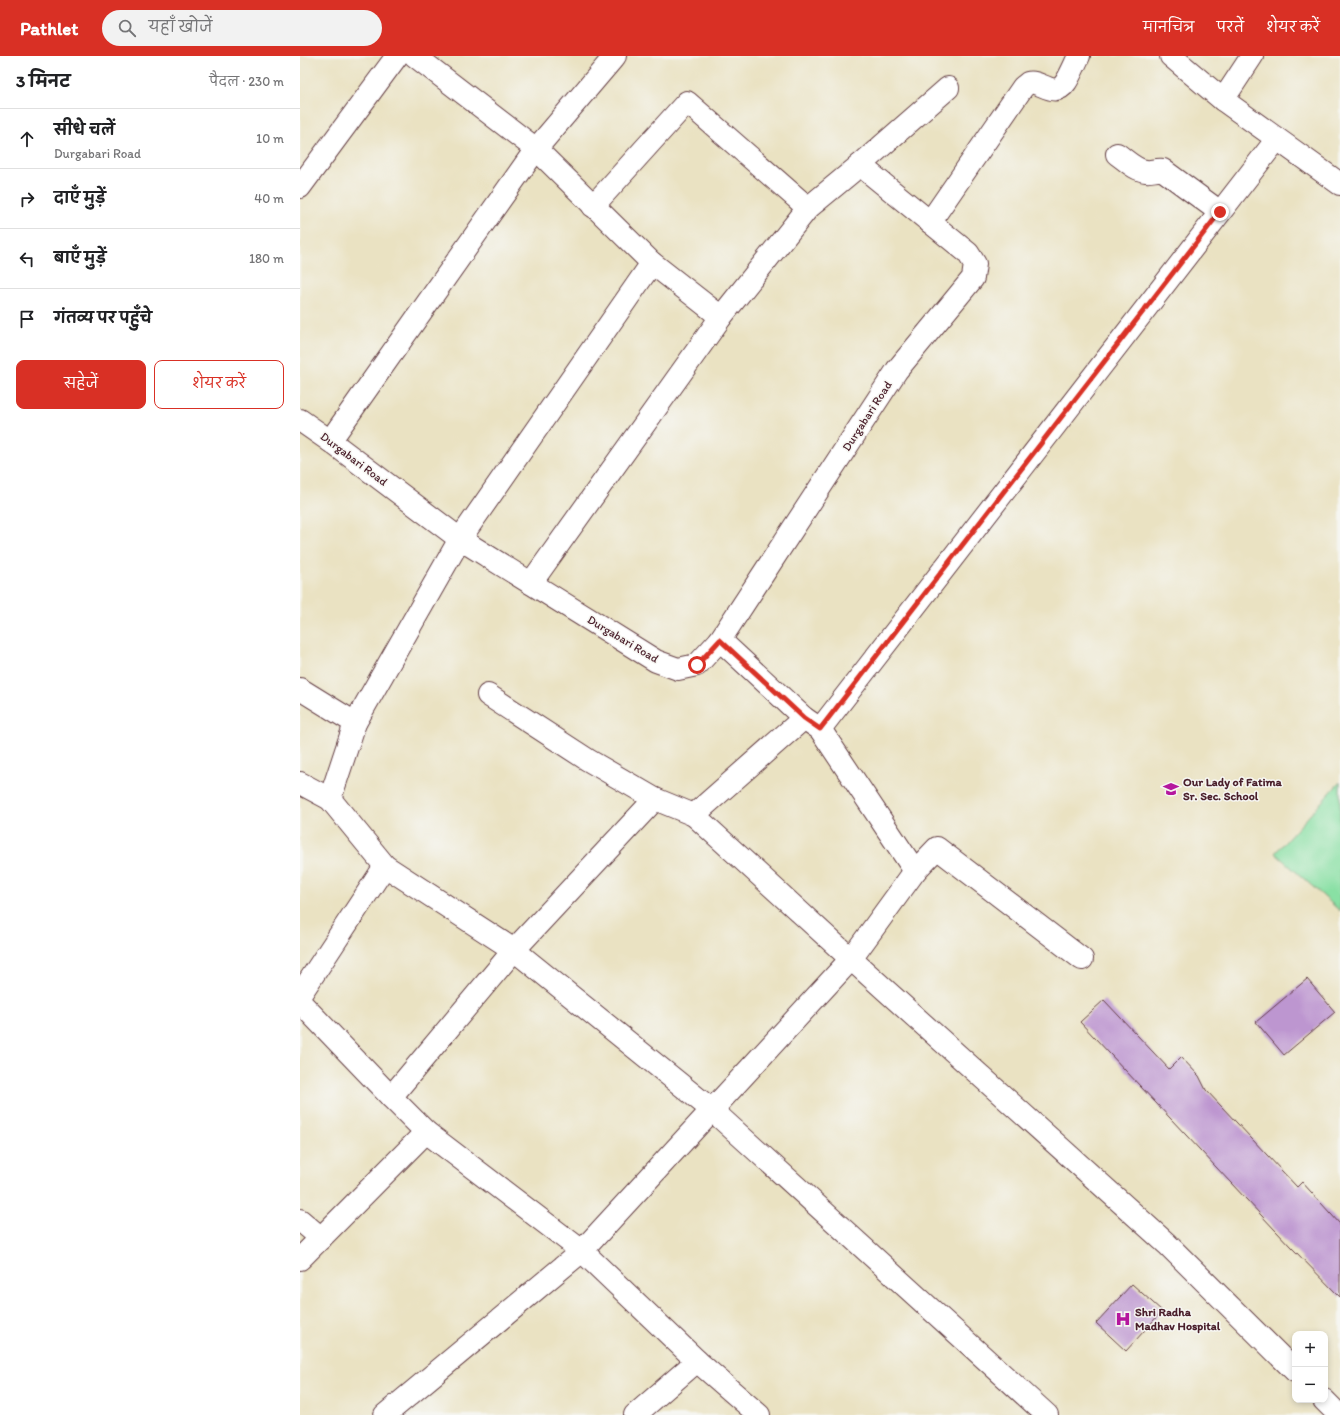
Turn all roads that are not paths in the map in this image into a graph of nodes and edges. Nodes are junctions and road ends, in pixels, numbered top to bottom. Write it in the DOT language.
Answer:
graph roads {
  1 [pos="397,56"];
  2 [pos="415,56"];
  3 [pos="615,56"];
  4 [pos="1079,56"];
  5 [pos="1171,56"];
  6 [pos="1252,56"];
  7 [pos="948,88"];
  8 [pos="1223,100"];
  9 [pos="1277,139"];
  10 [pos="536,149"];
  11 [pos="1117,154"];
  12 [pos="860,165"];
  13 [pos="1340,184"];
  14 [pos="300,187"];
  15 [pos="593,206"];
  16 [pos="808,208"];
  17 [pos="1220,212"];
  18 [pos="930,222"];
  19 [pos="652,262"];
  20 [pos="721,316"];
  21 [pos="300,420"];
  22 [pos="330,441"];
  23 [pos="460,539"];
  24 [pos="531,583"];
  25 [pos="720,640"];
  26 [pos="300,689"];
  27 [pos="488,695"];
  28 [pos="356,723"];
  29 [pos="812,723"];
  30 [pos="300,783"];
  31 [pos="330,798"];
  32 [pos="655,798"];
  33 [pos="694,815"];
  34 [pos="385,866"];
  35 [pos="915,871"];
  36 [pos="514,950"];
  37 [pos="1082,959"];
  38 [pos="851,960"];
  39 [pos="300,995"];
  40 [pos="300,1002"];
  41 [pos="391,1097"];
  42 [pos="712,1110"];
  43 [pos="426,1132"];
  44 [pos="300,1220"];
  45 [pos="321,1238"];
  46 [pos="582,1251"];
  47 [pos="300,1259"];
  48 [pos="697,1361"];
  49 [pos="1292,1368"];
  50 [pos="1327,1403"];
  51 [pos="385,1415"];
  52 [pos="635,1415"];
  53 [pos="759,1415"];
  54 [pos="1047,1415"];
  55 [pos="1339,1415"];
  1 -- 14 [label="street"];
  2 -- 10 [label="street"];
  3 -- 10 [label="street"];
  4 -- 18 [label="street"];
  5 -- 8 [label="street"];
  6 -- 8 [label="street"];
  7 -- 12 [label="street"];
  8 -- 9 [label="street"];
  9 -- 13 [label="street"];
  9 -- 17 [label="street"];
  10 -- 15 [label="street"];
  10 -- 22 [label="street"];
  11 -- 17 [label="street"];
  12 -- 16 [label="street"];
  12 -- 18 [label="street, Durgabari Road"];
  15 -- 16 [label="street"];
  15 -- 19 [label="street"];
  16 -- 20 [label="street"];
  17 -- 29 [label="street"];
  18 -- 25 [label="street, Durgabari Road"];
  19 -- 20 [label="street"];
  19 -- 23 [label="street"];
  20 -- 24 [label="street"];
  21 -- 22 [label="street, Durgabari Road"];
  22 -- 23 [label="street, Durgabari Road"];
  23 -- 24 [label="street, Durgabari Road"];
  23 -- 28 [label="street"];
  24 -- 25 [label="street, Durgabari Road"];
  25 -- 29 [label="street"];
  26 -- 28 [label="street"];
  27 -- 32 [label="street"];
  28 -- 31 [label="street"];
  29 -- 33 [label="street"];
  29 -- 35 [label="street"];
  30 -- 31 [label="street"];
  31 -- 34 [label="street"];
  32 -- 33 [label="street"];
  32 -- 36 [label="street"];
  33 -- 38 [label="street"];
  34 -- 36 [label="street"];
  34 -- 39 [label="street"];
  35 -- 37 [label="street"];
  35 -- 38 [label="street"];
  36 -- 41 [label="street"];
  36 -- 42 [label="street"];
  38 -- 42 [label="street"];
  38 -- 49 [label="street"];
  40 -- 41 [label="street"];
  41 -- 43 [label="street"];
  42 -- 46 [label="street"];
  42 -- 54 [label="street"];
  43 -- 45 [label="street"];
  43 -- 46 [label="street"];
  44 -- 45 [label="street"];
  45 -- 47 [label="street"];
  46 -- 48 [label="street"];
  46 -- 51 [label="street"];
  48 -- 52 [label="street"];
  48 -- 53 [label="street"];
  50 -- 55 [label="street"];
}
